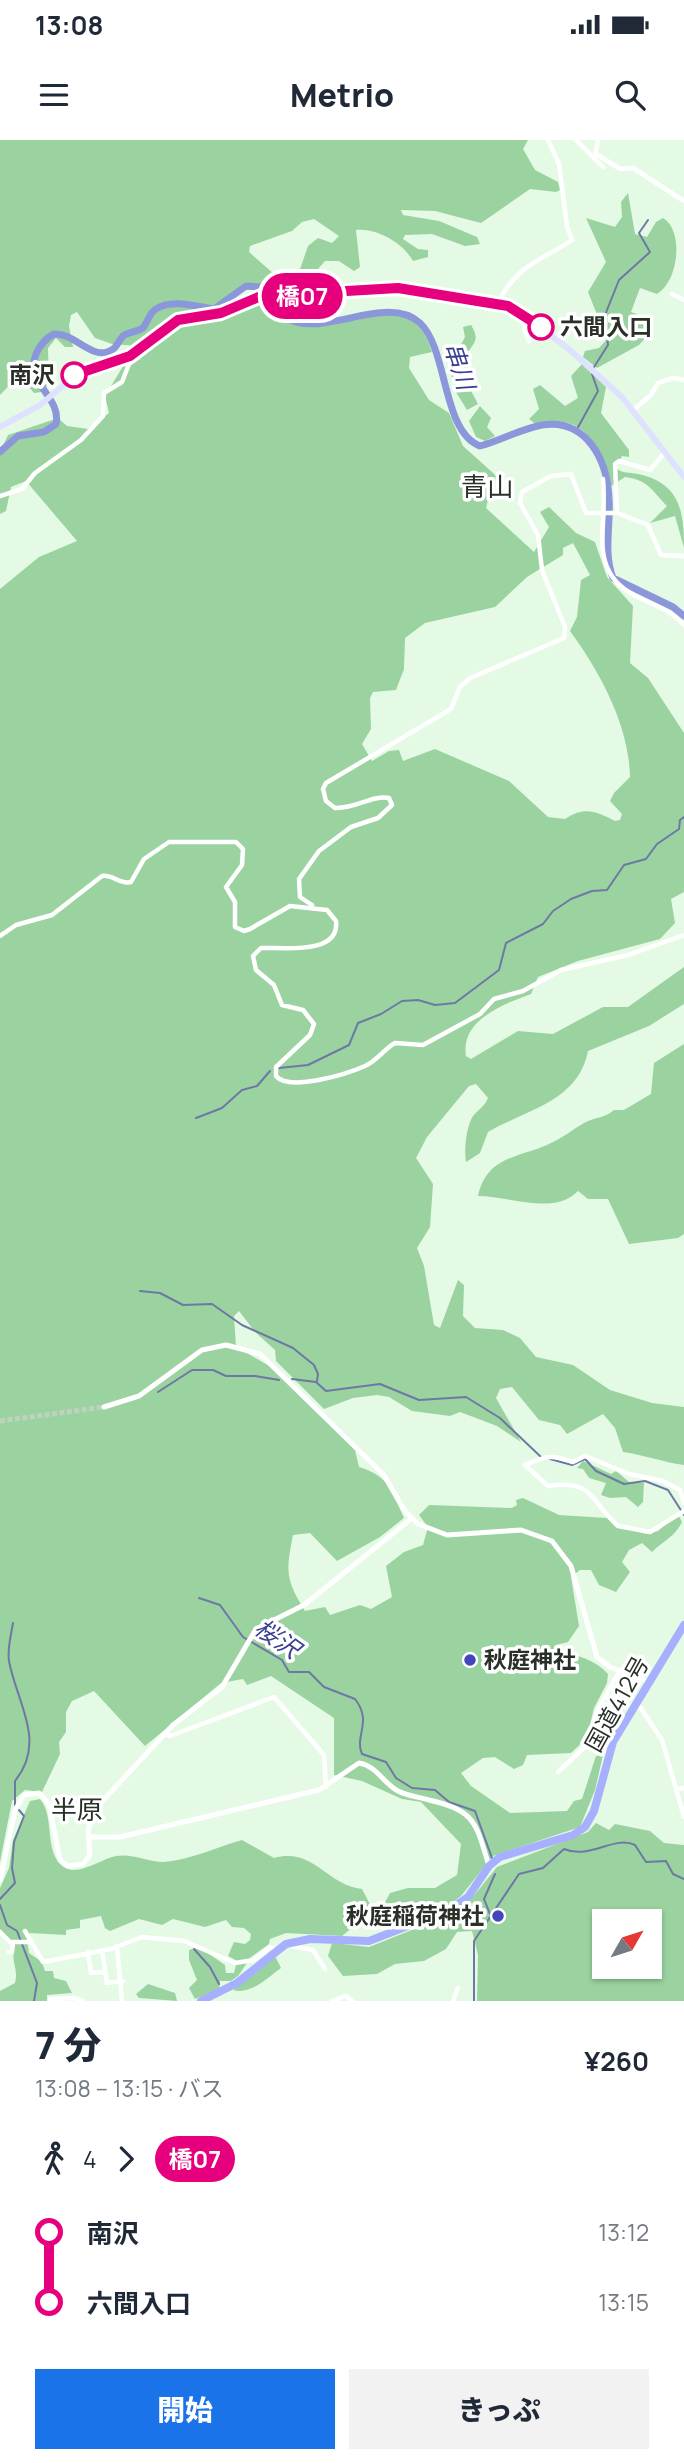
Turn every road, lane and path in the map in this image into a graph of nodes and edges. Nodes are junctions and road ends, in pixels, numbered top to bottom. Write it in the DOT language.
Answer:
graph roads {
  1 [pos="548,140"];
  2 [pos="576,140"];
  3 [pos="598,140"];
  4 [pos="595,156"];
  5 [pos="603,167"];
  6 [pos="684,201"];
  7 [pos="672,294"];
  8 [pos="684,300"];
  9 [pos="497,304"];
  10 [pos="527,317"];
  11 [pos="529,341"];
  12 [pos="149,342"];
  13 [pos="684,380"];
  14 [pos="633,410"];
  15 [pos="0,427"];
  16 [pos="666,451"];
  17 [pos="684,477"];
  18 [pos="603,479"];
  19 [pos="0,496"];
  20 [pos="616,513"];
  21 [pos="605,514"];
  22 [pos="684,556"];
  23 [pos="684,625"];
  24 [pos="318,908"];
  25 [pos="684,935"];
  26 [pos="0,936"];
  27 [pos="104,1407"];
  28 [pos="684,1503"];
  29 [pos="682,1512"];
  30 [pos="411,1519"];
  31 [pos="684,1625"];
  32 [pos="620,1671"];
  33 [pos="649,1682"];
  34 [pos="637,1703"];
  35 [pos="165,1733"];
  36 [pos="558,1772"];
  37 [pos="326,1788"];
  38 [pos="684,1788"];
  39 [pos="677,1789"];
  40 [pos="684,1817"];
  41 [pos="89,1837"];
  42 [pos="489,1866"];
  43 [pos="0,1880"];
  44 [pos="24,1931"];
  45 [pos="0,1932"];
  46 [pos="13,1942"];
  47 [pos="30,1942"];
  48 [pos="286,1944"];
  49 [pos="117,1947"];
  50 [pos="102,1950"];
  51 [pos="276,1950"];
  52 [pos="9,1952"];
  53 [pos="88,1952"];
  54 [pos="325,1969"];
  55 [pos="105,1972"];
  56 [pos="122,1982"];
  57 [pos="458,1988"];
  58 [pos="50,1999"];
  59 [pos="83,2001"];
  60 [pos="122,2001"];
  61 [pos="201,2001"];
  62 [pos="332,2001"];
  63 [pos="352,2001"];
  64 [pos="453,2001"];
  1 -- 9 [label="street"];
  2 -- 4 [label="street"];
  3 -- 4 [label="street"];
  4 -- 5 [label="street"];
  4 -- 6 [label="street"];
  7 -- 8 [label="street"];
  9 -- 10 [label="main road"];
  9 -- 12 [label="main road"];
  10 -- 11 [label="street"];
  10 -- 14 [label="main road"];
  12 -- 15 [label="main road"];
  12 -- 19 [label="street"];
  13 -- 14 [label="street"];
  14 -- 16 [label="main road"];
  16 -- 17 [label="main road"];
  16 -- 20 [label="street"];
  18 -- 21 [label="street"];
  20 -- 21 [label="street"];
  20 -- 22 [label="street"];
  21 -- 23 [label="street"];
  21 -- 24 [label="street"];
  24 -- 25 [label="street"];
  24 -- 26 [label="street"];
  27 -- 30 [label="street"];
  28 -- 29 [label="street"];
  30 -- 32 [label="street"];
  30 -- 35 [label="street"];
  31 -- 33 [label="highway, 国道412号"];
  32 -- 33 [label="street"];
  32 -- 36 [label="street"];
  33 -- 34 [label="highway, 国道412号"];
  34 -- 39 [label="street"];
  34 -- 42 [label="highway, 国道412号"];
  35 -- 37 [label="street"];
  35 -- 41 [label="street"];
  37 -- 41 [label="street"];
  37 -- 42 [label="street"];
  38 -- 39 [label="street"];
  39 -- 40 [label="street"];
  41 -- 43 [label="street"];
  42 -- 48 [label="highway, 国道412号"];
  44 -- 47 [label="street"];
  45 -- 46 [label="street"];
  46 -- 47 [label="street"];
  46 -- 52 [label="street"];
  47 -- 53 [label="street"];
  48 -- 51 [label="highway, 国道412号"];
  48 -- 54 [label="street"];
  49 -- 50 [label="street"];
  49 -- 51 [label="street"];
  49 -- 56 [label="street"];
  50 -- 53 [label="street"];
  50 -- 55 [label="street"];
  51 -- 61 [label="highway, 国道412号"];
  53 -- 55 [label="street"];
  55 -- 56 [label="street"];
  56 -- 60 [label="street"];
  57 -- 64 [label="street"];
  58 -- 59 [label="street"];
  62 -- 63 [label="street"];
}
